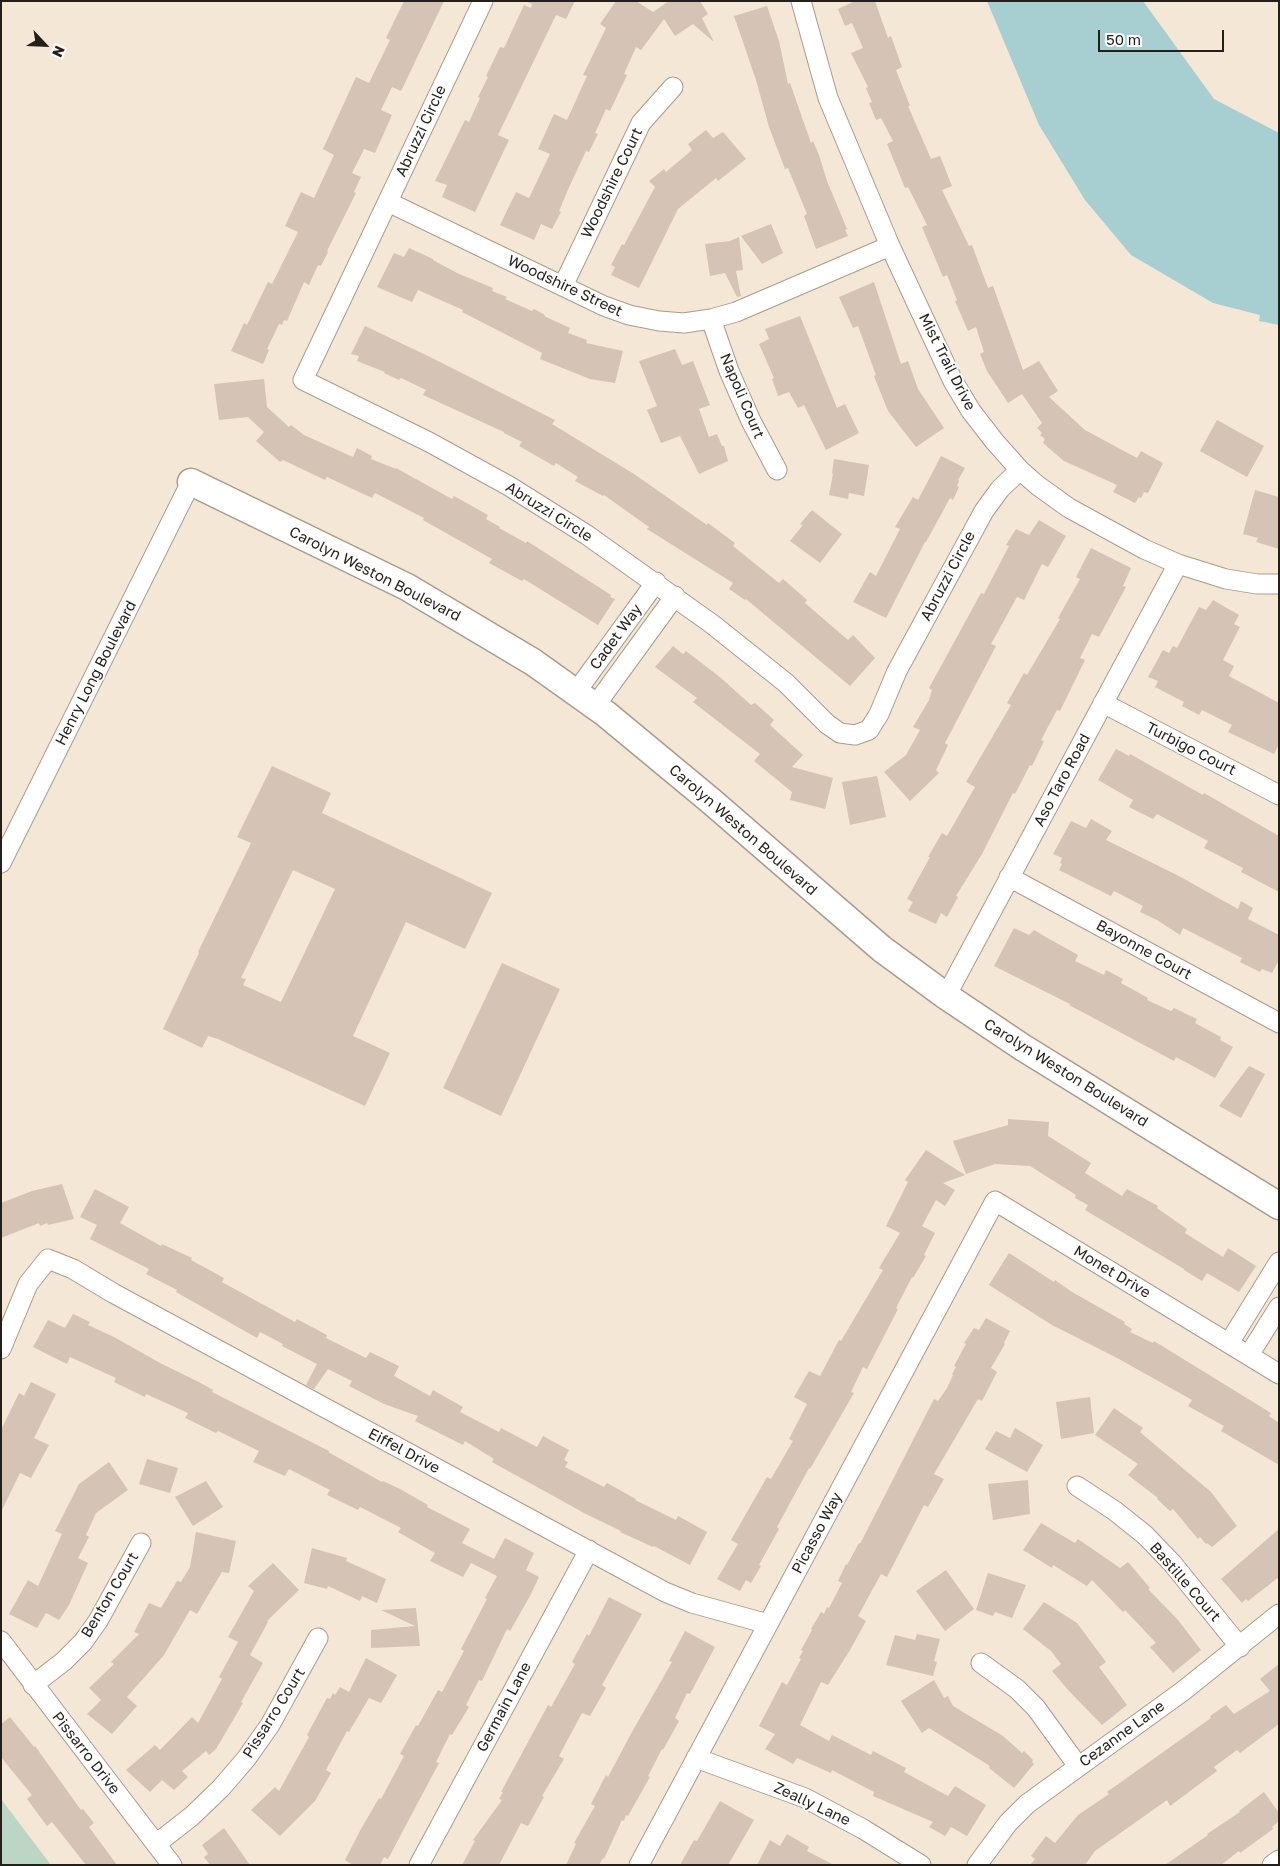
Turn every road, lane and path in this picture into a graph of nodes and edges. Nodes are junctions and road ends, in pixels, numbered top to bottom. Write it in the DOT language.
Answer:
graph roads {
  1 [pos="483,1"];
  2 [pos="800,1"];
  3 [pos="673,87"];
  4 [pos="388,202"];
  5 [pos="890,246"];
  6 [pos="563,286"];
  7 [pos="711,319"];
  8 [pos="777,470"];
  9 [pos="1020,470"];
  10 [pos="191,482"];
  11 [pos="1178,564"];
  12 [pos="656,582"];
  13 [pos="1279,584"];
  14 [pos="675,596"];
  15 [pos="585,699"];
  16 [pos="1103,703"];
  17 [pos="1279,795"];
  18 [pos="1,863"];
  19 [pos="1010,877"];
  20 [pos="946,996"];
  21 [pos="1278,1023"];
  22 [pos="995,1201"];
  23 [pos="1279,1206"];
  24 [pos="1279,1262"];
  25 [pos="1279,1307"];
  26 [pos="1229,1343"];
  27 [pos="1,1349"];
  28 [pos="1248,1355"];
  29 [pos="1279,1374"];
  30 [pos="1077,1486"];
  31 [pos="141,1543"];
  32 [pos="588,1550"];
  33 [pos="1279,1614"];
  34 [pos="768,1624"];
  35 [pos="318,1638"];
  36 [pos="1,1641"];
  37 [pos="1240,1647"];
  38 [pos="981,1663"];
  39 [pos="34,1685"];
  40 [pos="696,1758"];
  41 [pos="1078,1766"];
  42 [pos="156,1844"];
  43 [pos="1279,1860"];
  44 [pos="172,1865"];
  45 [pos="419,1865"];
  46 [pos="639,1865"];
  47 [pos="921,1865"];
  48 [pos="976,1865"];
  49 [pos="1272,1865"];
  1 -- 4 [label="street, Abruzzi Circle"];
  2 -- 5 [label="street, Mist Trail Drive"];
  3 -- 6 [label="street, Woodshire Court"];
  4 -- 6 [label="street, Woodshire Street"];
  4 -- 12 [label="street, Abruzzi Circle"];
  5 -- 7 [label="street, Woodshire Street"];
  5 -- 9 [label="street, Mist Trail Drive"];
  6 -- 7 [label="street, Woodshire Street"];
  7 -- 8 [label="street, Napoli Court"];
  9 -- 11 [label="street, Mist Trail Drive"];
  9 -- 14 [label="street, Abruzzi Circle"];
  10 -- 15 [label="street, Carolyn Weston Boulevard"];
  10 -- 18 [label="street, Henry Long Boulevard"];
  11 -- 13 [label="street, Mist Trail Drive"];
  11 -- 16 [label="street, Aso Taro Road"];
  12 -- 14 [label="street, Abruzzi Circle"];
  12 -- 15 [label="street, Cadet Way"];
  14 -- 15 [label="street, Cadet Way"];
  15 -- 20 [label="street, Carolyn Weston Boulevard"];
  16 -- 17 [label="street, Turbigo Court"];
  16 -- 19 [label="street, Aso Taro Road"];
  19 -- 20 [label="street, Aso Taro Road"];
  19 -- 21 [label="street, Bayonne Court"];
  20 -- 23 [label="street, Carolyn Weston Boulevard"];
  22 -- 26 [label="street, Monet Drive"];
  22 -- 34 [label="street, Picasso Way"];
  24 -- 26 [label="street"];
  25 -- 28 [label="street"];
  26 -- 28 [label="street, Monet Drive"];
  27 -- 32 [label="street, Eiffel Drive"];
  28 -- 29 [label="street, Monet Drive"];
  30 -- 37 [label="street, Bastille Court"];
  31 -- 39 [label="street, Benton Court"];
  32 -- 34 [label="street, Eiffel Drive"];
  32 -- 45 [label="street, Germain Lane"];
  33 -- 37 [label="street, Cezanne Lane"];
  34 -- 40 [label="street, Picasso Way"];
  35 -- 42 [label="street, Pissarro Court"];
  36 -- 39 [label="street, Pissarro Drive"];
  37 -- 41 [label="street, Cezanne Lane"];
  38 -- 41 [label="street"];
  39 -- 42 [label="street, Pissarro Drive"];
  40 -- 46 [label="street, Picasso Way"];
  40 -- 47 [label="street, Zeally Lane"];
  41 -- 48 [label="street, Cezanne Lane"];
  42 -- 44 [label="street, Pissarro Drive"];
  43 -- 49 [label="street"];
}
